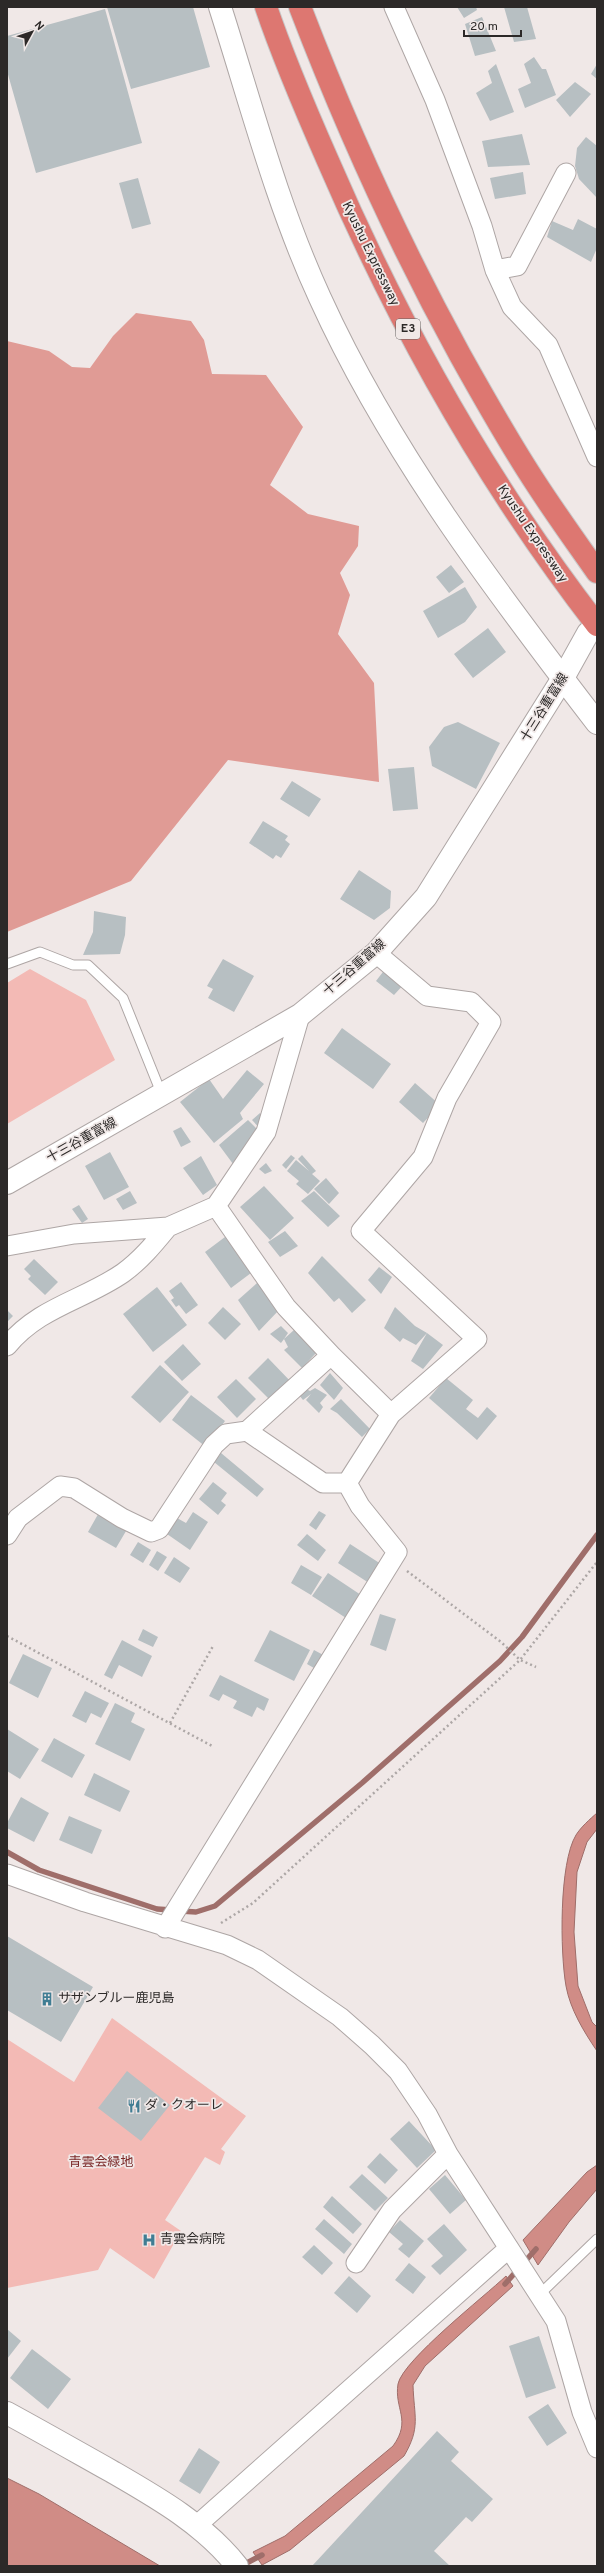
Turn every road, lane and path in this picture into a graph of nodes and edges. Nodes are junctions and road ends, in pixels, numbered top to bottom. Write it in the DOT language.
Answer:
graph roads {
  1 [pos="220,7"];
  2 [pos="266,7"];
  3 [pos="300,7"];
  4 [pos="394,7"];
  5 [pos="566,173"];
  6 [pos="495,270"];
  7 [pos="597,457"];
  8 [pos="597,572"];
  9 [pos="593,629"];
  10 [pos="563,678"];
  11 [pos="597,723"];
  12 [pos="376,953"];
  13 [pos="7,964"];
  14 [pos="300,1015"];
  15 [pos="162,1096"];
  16 [pos="7,1183"];
  17 [pos="216,1206"];
  18 [pos="168,1227"];
  19 [pos="7,1246"];
  20 [pos="7,1346"];
  21 [pos="331,1355"];
  22 [pos="390,1414"];
  23 [pos="247,1431"];
  24 [pos="348,1483"];
  25 [pos="7,1535"];
  26 [pos="393,1560"];
  27 [pos="597,1562"];
  28 [pos="7,1636"];
  29 [pos="213,1646"];
  30 [pos="520,1660"];
  31 [pos="536,1667"];
  32 [pos="170,1723"];
  33 [pos="214,1747"];
  34 [pos="7,1874"];
  35 [pos="168,1924"];
  36 [pos="192,1936"];
  37 [pos="448,2154"];
  38 [pos="597,2239"];
  39 [pos="509,2248"];
  40 [pos="356,2263"];
  41 [pos="535,2288"];
  42 [pos="7,2413"];
  43 [pos="597,2448"];
  44 [pos="196,2526"];
  45 [pos="233,2561"];
  1 -- 10 [label="street"];
  2 -- 9 [label="highway, Kyushu Expressway / E3"];
  3 -- 8 [label="highway, E3"];
  4 -- 6 [label="street"];
  5 -- 6 [label="street"];
  6 -- 7 [label="street"];
  9 -- 10 [label="street, 十三谷重富線"];
  10 -- 11 [label="street"];
  10 -- 12 [label="street, 十三谷重富線"];
  12 -- 14 [label="street, 十三谷重富線"];
  12 -- 22 [label="street"];
  13 -- 15 [label="lane"];
  14 -- 15 [label="street, 十三谷重富線"];
  14 -- 17 [label="street"];
  15 -- 16 [label="street, 十三谷重富線"];
  17 -- 18 [label="street"];
  17 -- 21 [label="street"];
  18 -- 19 [label="street"];
  18 -- 20 [label="street"];
  21 -- 22 [label="street"];
  21 -- 23 [label="street"];
  22 -- 24 [label="street"];
  23 -- 24 [label="street"];
  23 -- 25 [label="street"];
  24 -- 26 [label="street"];
  26 -- 30 [label="path"];
  26 -- 35 [label="street"];
  27 -- 30 [label="path"];
  28 -- 32 [label="path"];
  29 -- 32 [label="path"];
  30 -- 31 [label="path"];
  30 -- 36 [label="path"];
  32 -- 33 [label="path"];
  34 -- 35 [label="street"];
  35 -- 36 [label="street"];
  36 -- 37 [label="street"];
  37 -- 39 [label="street"];
  37 -- 40 [label="street"];
  38 -- 41 [label="lane"];
  39 -- 41 [label="street"];
  39 -- 44 [label="street"];
  41 -- 43 [label="street"];
  42 -- 44 [label="street"];
  44 -- 45 [label="street"];
}
